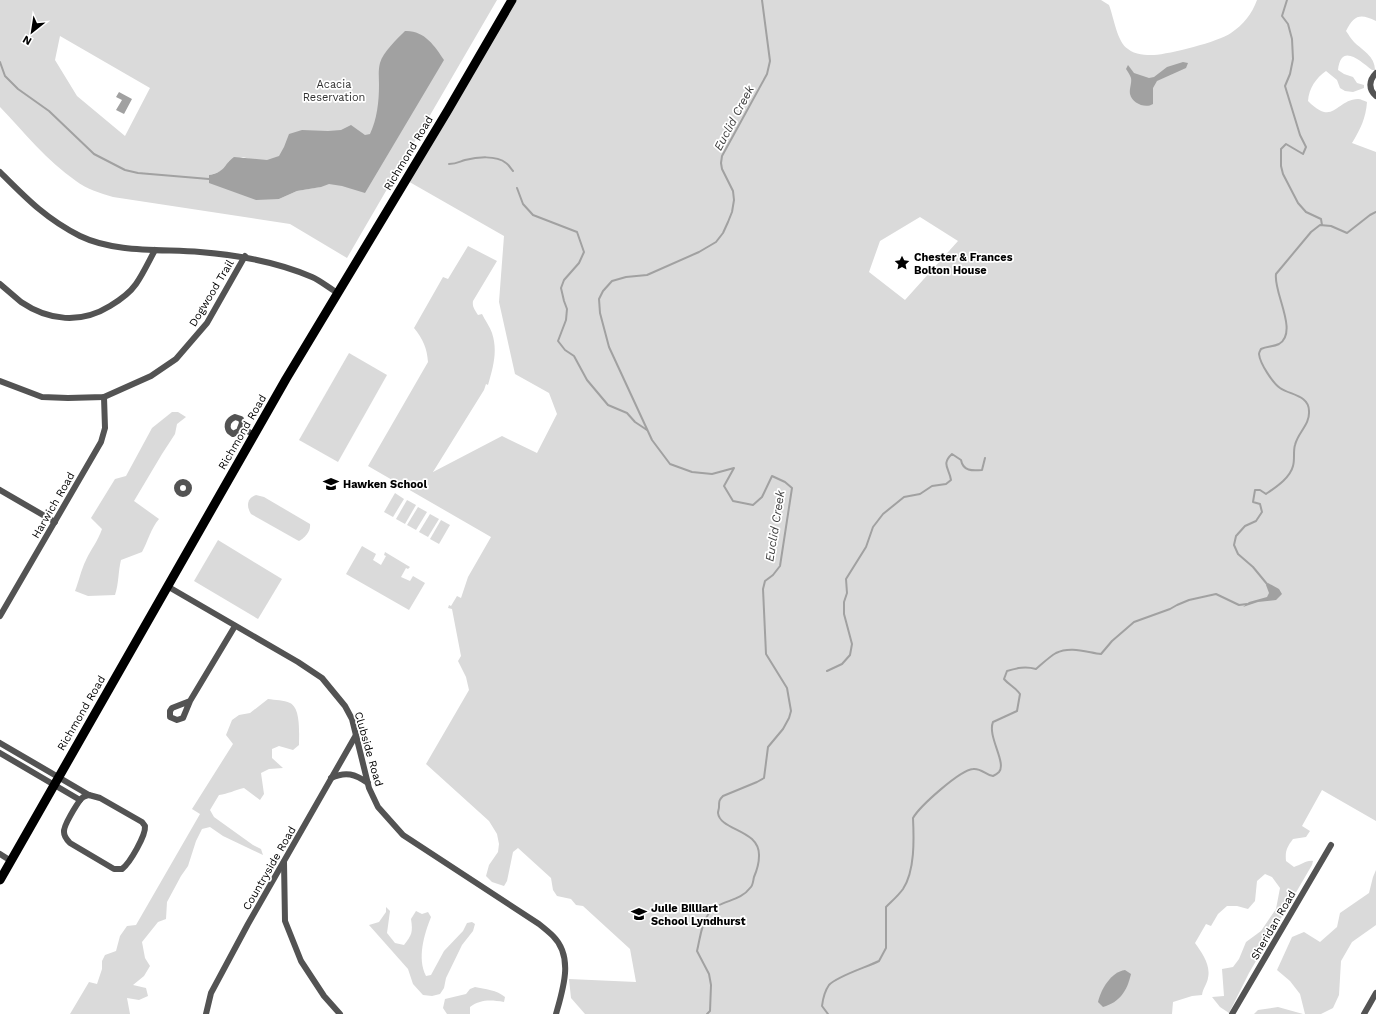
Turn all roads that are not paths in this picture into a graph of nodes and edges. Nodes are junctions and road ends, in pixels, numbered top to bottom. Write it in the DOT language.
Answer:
graph roads {
  1 [pos="512,0"];
  2 [pos="1376,73"];
  3 [pos="1376,96"];
  4 [pos="0,172"];
  5 [pos="155,250"];
  6 [pos="245,256"];
  7 [pos="0,284"];
  8 [pos="338,293"];
  9 [pos="0,381"];
  10 [pos="104,398"];
  11 [pos="241,427"];
  12 [pos="254,435"];
  13 [pos="0,490"];
  14 [pos="55,522"];
  15 [pos="167,586"];
  16 [pos="0,616"];
  17 [pos="234,626"];
  18 [pos="190,701"];
  19 [pos="356,735"];
  20 [pos="0,743"];
  21 [pos="0,753"];
  22 [pos="331,778"];
  23 [pos="56,781"];
  24 [pos="368,783"];
  25 [pos="90,795"];
  26 [pos="80,800"];
  27 [pos="1330,846"];
  28 [pos="0,854"];
  29 [pos="11,861"];
  30 [pos="284,861"];
  31 [pos="0,880"];
  32 [pos="1376,993"];
  33 [pos="206,1014"];
  34 [pos="340,1014"];
  35 [pos="556,1014"];
  36 [pos="1232,1014"];
  37 [pos="1364,1014"];
  1 -- 8 [label="main road, Richmond Road"];
  2 -- 3 [label="street"];
  4 -- 5 [label="street"];
  5 -- 6 [label="street"];
  5 -- 7 [label="street"];
  6 -- 8 [label="street"];
  6 -- 10 [label="street, Dogwood Trail"];
  8 -- 12 [label="main road, Richmond Road"];
  9 -- 10 [label="street, Dogwood Trail"];
  10 -- 14 [label="street, Harwich Road"];
  11 -- 12 [label="street"];
  12 -- 15 [label="main road, Richmond Road"];
  13 -- 14 [label="street"];
  14 -- 16 [label="street, Harwich Road"];
  15 -- 17 [label="street, Clubside Road"];
  15 -- 23 [label="main road, Richmond Road"];
  17 -- 18 [label="street"];
  17 -- 19 [label="street, Clubside Road"];
  19 -- 22 [label="street, Countryside Road"];
  19 -- 24 [label="street, Clubside Road"];
  20 -- 23 [label="street"];
  21 -- 23 [label="street"];
  22 -- 24 [label="street"];
  22 -- 30 [label="street, Countryside Road"];
  23 -- 25 [label="street"];
  23 -- 26 [label="street"];
  23 -- 29 [label="main road, Richmond Road"];
  24 -- 35 [label="street, Clubside Road"];
  25 -- 26 [label="street"];
  25 -- 26 [label="street"];
  27 -- 36 [label="street, Sheridan Road"];
  28 -- 29 [label="street"];
  29 -- 31 [label="main road, Richmond Road"];
  30 -- 33 [label="street, Countryside Road"];
  30 -- 34 [label="street"];
  32 -- 37 [label="street"];
}
